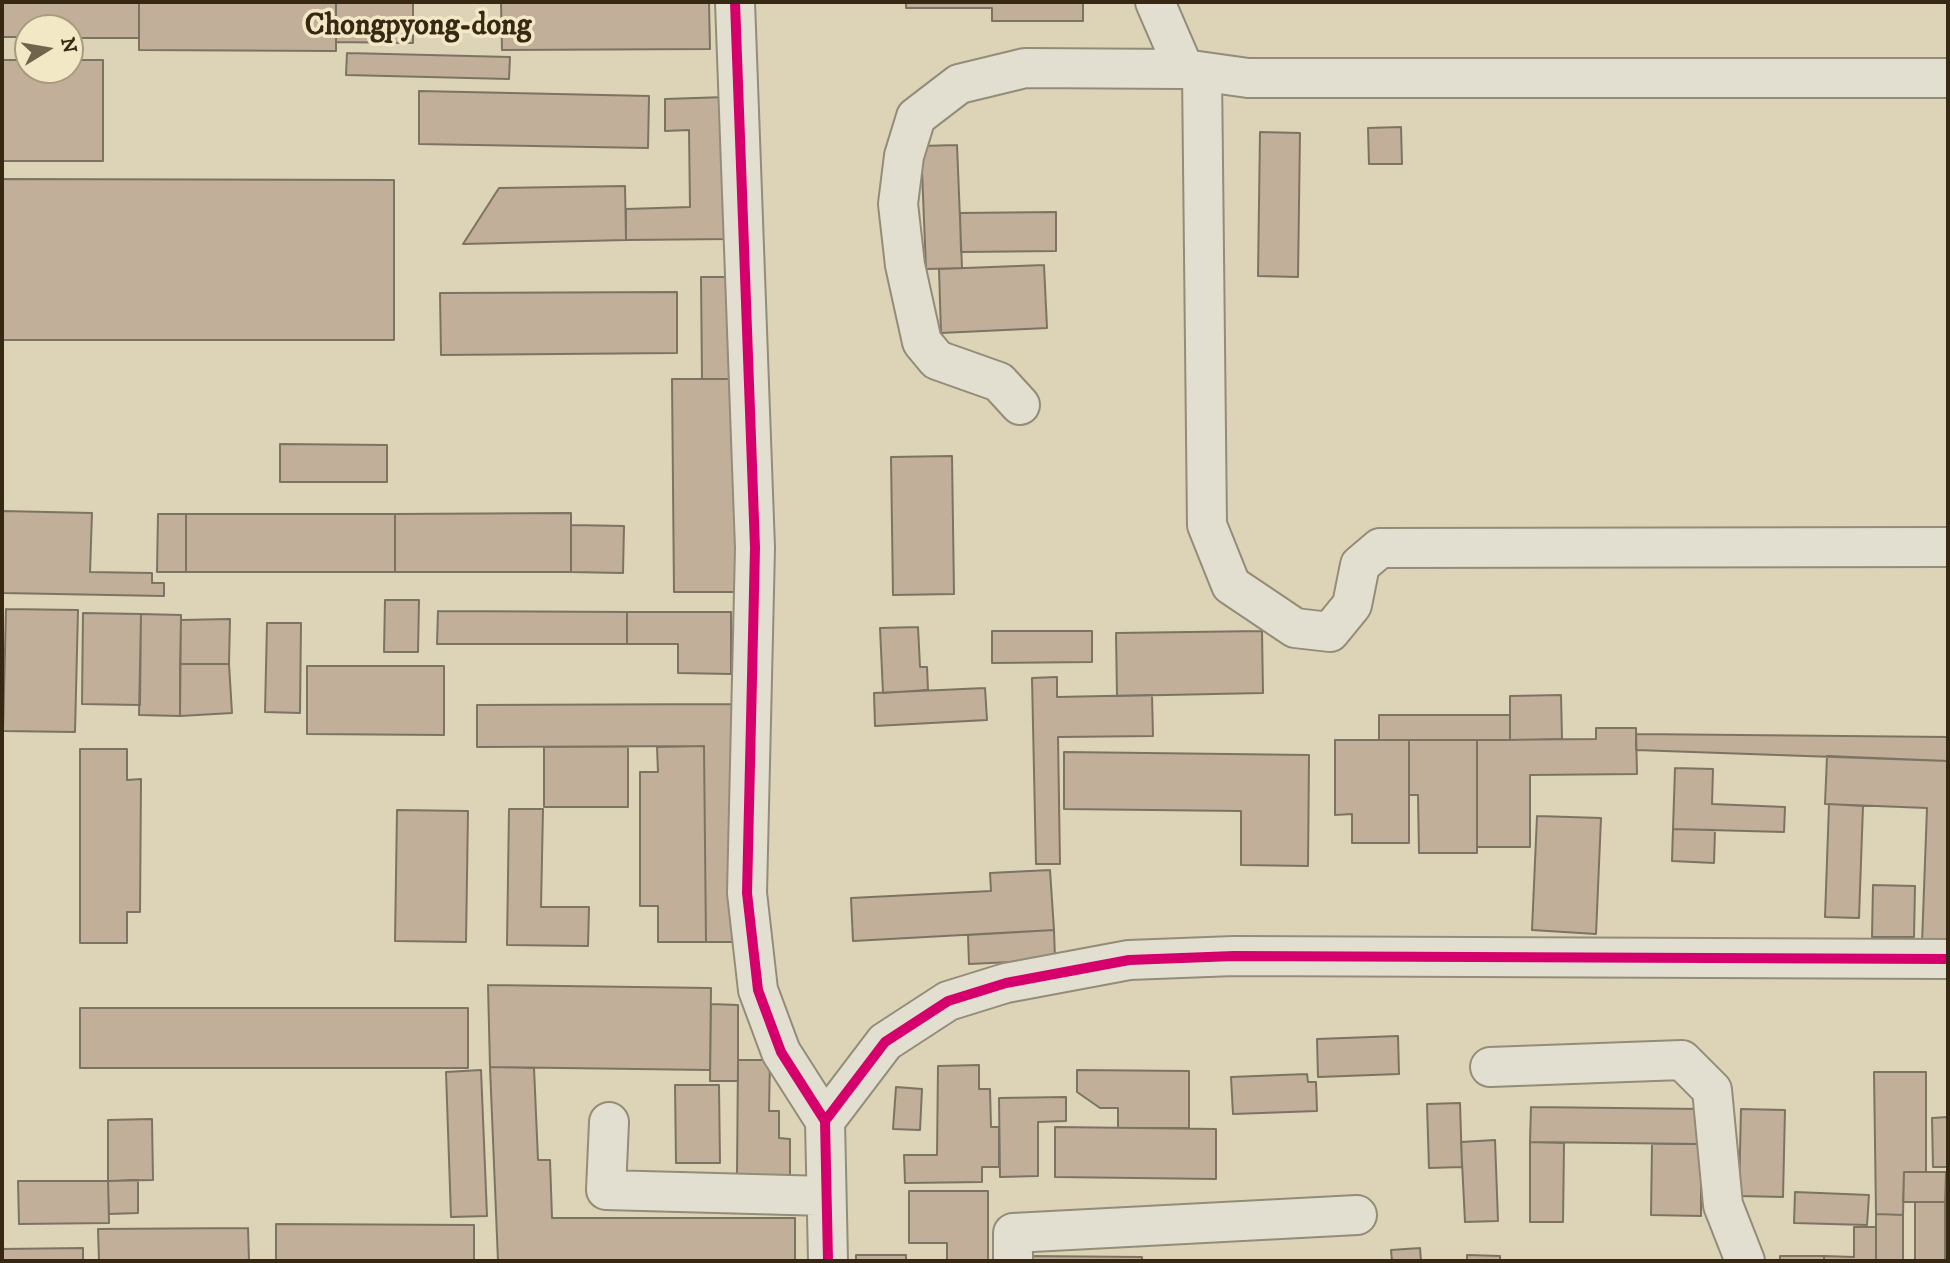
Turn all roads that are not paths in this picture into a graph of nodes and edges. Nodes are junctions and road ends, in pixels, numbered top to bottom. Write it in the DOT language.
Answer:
graph roads {
  1 [pos="735,2"];
  2 [pos="1156,2"];
  3 [pos="1193,71"];
  4 [pos="1948,78"];
  5 [pos="1020,405"];
  6 [pos="1948,547"];
  7 [pos="1948,959"];
  8 [pos="1490,1067"];
  9 [pos="609,1122"];
  10 [pos="825,1122"];
  11 [pos="827,1196"];
  12 [pos="1357,1215"];
  13 [pos="828,1261"];
  14 [pos="1013,1261"];
  15 [pos="1745,1261"];
  1 -- 10 [label="street"];
  2 -- 3 [label="street"];
  3 -- 4 [label="street"];
  3 -- 5 [label="street"];
  3 -- 6 [label="street"];
  7 -- 10 [label="street"];
  8 -- 15 [label="street"];
  9 -- 11 [label="street"];
  10 -- 11 [label="street"];
  11 -- 13 [label="street"];
  12 -- 14 [label="street"];
}
